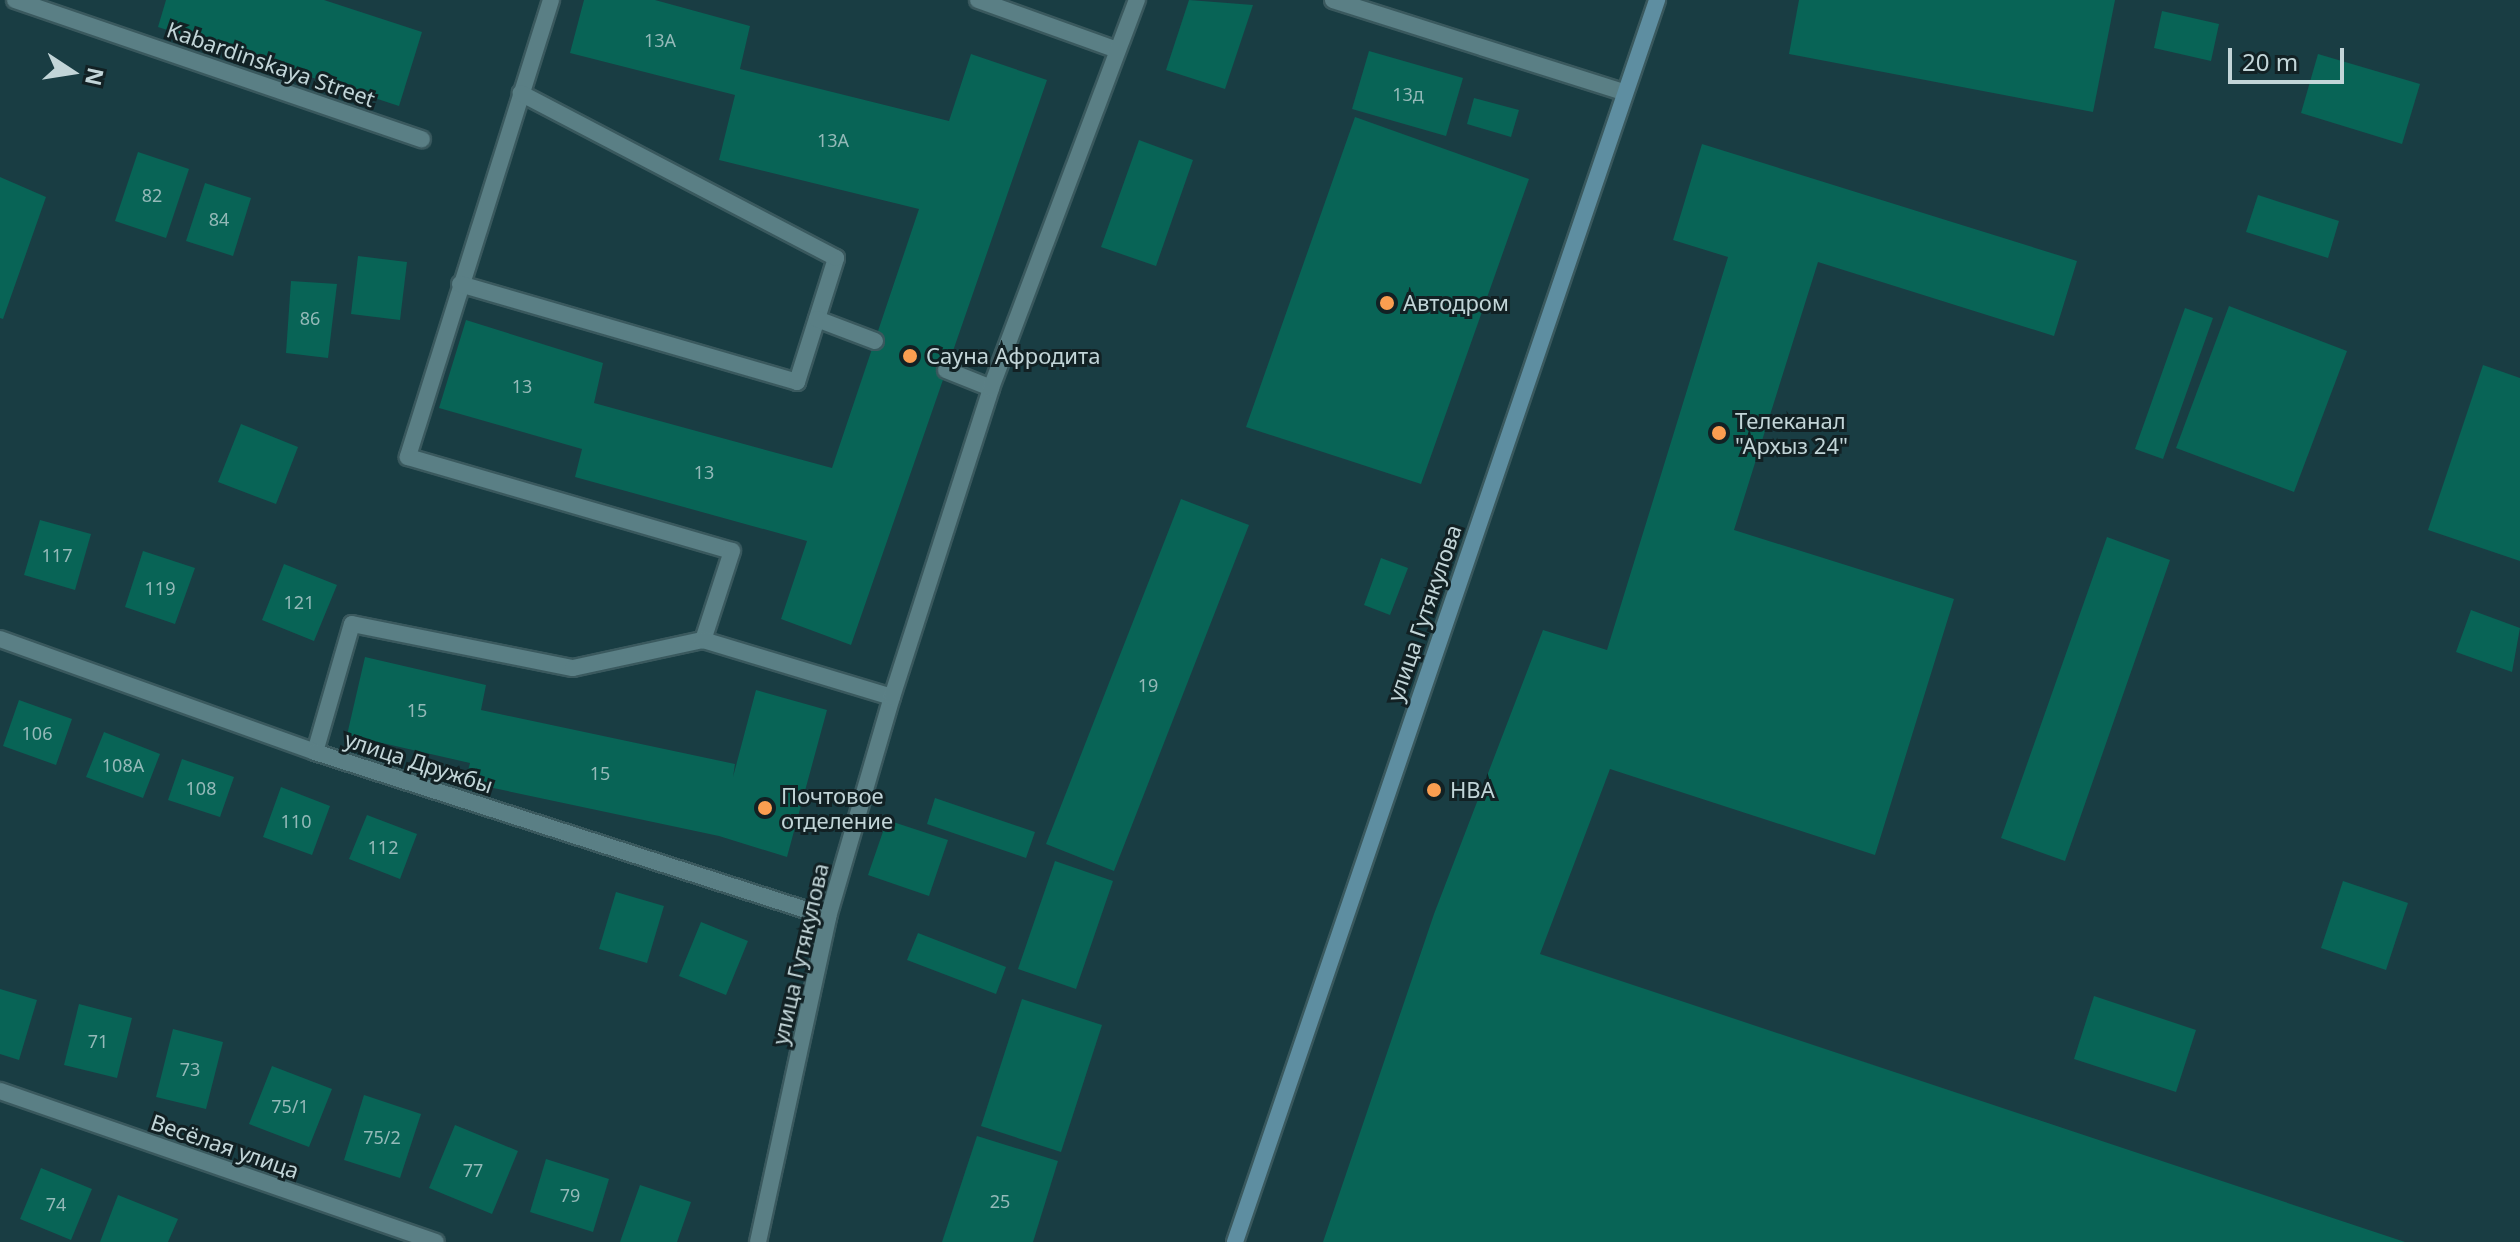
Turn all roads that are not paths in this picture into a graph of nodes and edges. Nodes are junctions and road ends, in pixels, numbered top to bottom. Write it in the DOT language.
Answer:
graph roads {
  1 [pos="15,0"];
  2 [pos="551,0"];
  3 [pos="978,0"];
  4 [pos="1137,0"];
  5 [pos="1333,0"];
  6 [pos="1657,0"];
  7 [pos="1117,50"];
  8 [pos="1623,92"];
  9 [pos="521,93"];
  10 [pos="422,139"];
  11 [pos="460,284"];
  12 [pos="817,319"];
  13 [pos="875,341"];
  14 [pos="946,370"];
  15 [pos="991,388"];
  16 [pos="0,639"];
  17 [pos="703,640"];
  18 [pos="892,697"];
  19 [pos="315,752"];
  20 [pos="828,917"];
  21 [pos="0,1091"];
  22 [pos="436,1242"];
  23 [pos="758,1242"];
  24 [pos="1235,1242"];
  1 -- 10 [label="street, Kabardinskaya Street"];
  2 -- 9 [label="street"];
  3 -- 7 [label="street"];
  4 -- 7 [label="street, улица Гутякулова"];
  5 -- 8 [label="street"];
  6 -- 8 [label="main road, улица Гутякулова"];
  7 -- 15 [label="street, улица Гутякулова"];
  8 -- 24 [label="main road, улица Гутякулова"];
  9 -- 11 [label="street"];
  9 -- 12 [label="street"];
  11 -- 12 [label="street"];
  11 -- 17 [label="street"];
  12 -- 13 [label="street"];
  14 -- 15 [label="street"];
  15 -- 18 [label="street, улица Гутякулова"];
  16 -- 19 [label="street, улица Дружбы"];
  17 -- 18 [label="street"];
  17 -- 19 [label="street"];
  18 -- 20 [label="street, улица Гутякулова"];
  19 -- 20 [label="street, улица Дружбы"];
  20 -- 23 [label="street, улица Гутякулова"];
  21 -- 22 [label="street, Весёлая улица"];
}
